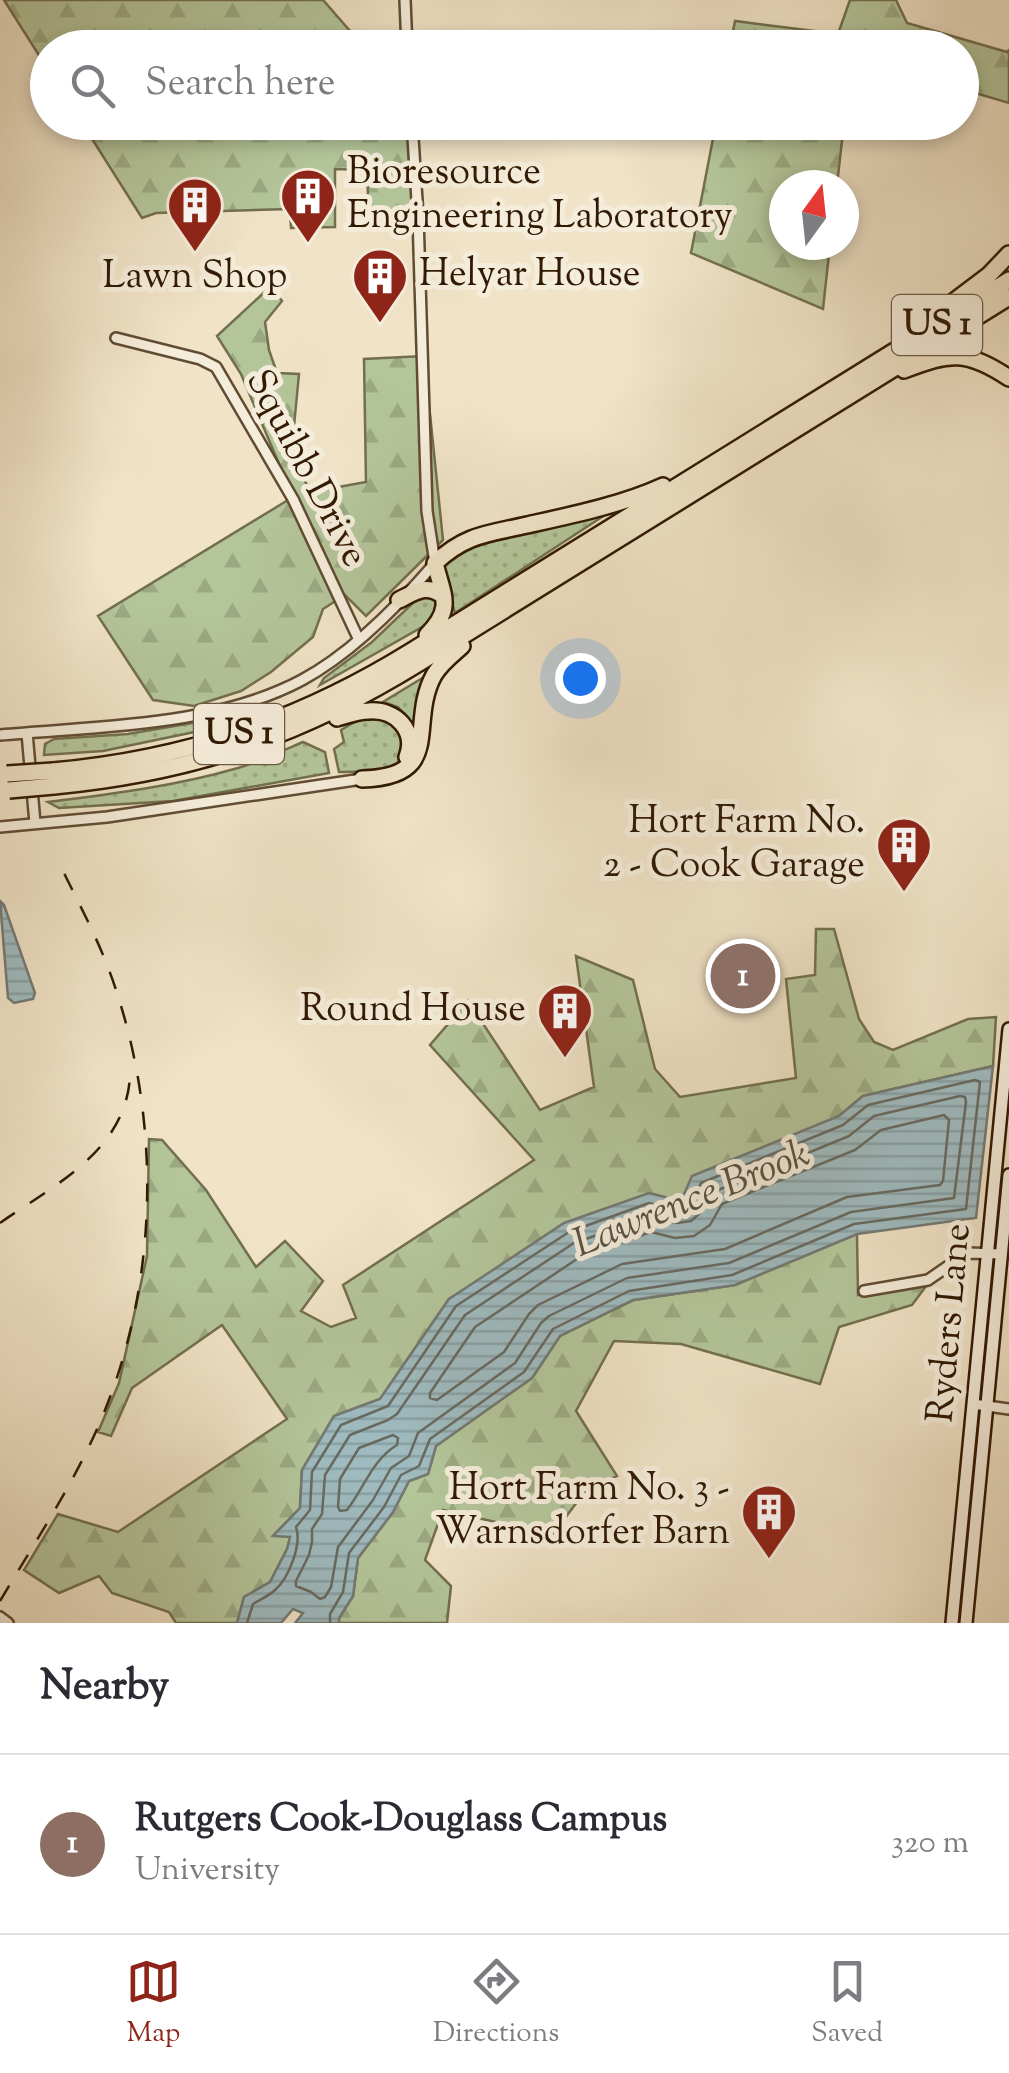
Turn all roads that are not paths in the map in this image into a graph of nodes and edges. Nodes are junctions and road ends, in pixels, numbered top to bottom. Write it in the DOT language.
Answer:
graph roads {
  1 [pos="405,0"];
  2 [pos="406,30"];
  3 [pos="413,140"];
  4 [pos="1009,254"];
  5 [pos="1009,280"];
  6 [pos="1009,297"];
  7 [pos="116,338"];
  8 [pos="868,377"];
  9 [pos="1009,378"];
  10 [pos="721,460"];
  11 [pos="432,545"];
  12 [pos="452,548"];
  13 [pos="435,563"];
  14 [pos="443,596"];
  15 [pos="399,600"];
  16 [pos="507,608"];
  17 [pos="359,640"];
  18 [pos="410,652"];
  19 [pos="304,726"];
  20 [pos="26,733"];
  21 [pos="0,735"];
  22 [pos="54,779"];
  23 [pos="362,779"];
  24 [pos="4,782"];
  25 [pos="34,824"];
  26 [pos="0,827"];
  27 [pos="1009,1029"];
  28 [pos="1007,1045"];
  29 [pos="1009,1175"];
  30 [pos="987,1252"];
  31 [pos="1002,1254"];
  32 [pos="864,1291"];
  33 [pos="980,1405"];
  34 [pos="1009,1409"];
  35 [pos="0,1617"];
  36 [pos="8,1623"];
  37 [pos="952,1623"];
  38 [pos="966,1623"];
  1 -- 2 [label="street"];
  3 -- 11 [label="street"];
  4 -- 8 [label="highway"];
  5 -- 8 [label="highway, US 1"];
  6 -- 8 [label="highway, US 1"];
  7 -- 17 [label="street, Squibb Drive"];
  8 -- 9 [label="highway"];
  8 -- 10 [label="highway, US 1"];
  8 -- 16 [label="highway, US 1"];
  10 -- 12 [label="highway"];
  10 -- 18 [label="highway, US 1"];
  11 -- 12 [label="highway"];
  11 -- 13 [label="street"];
  12 -- 13 [label="highway"];
  13 -- 14 [label="highway"];
  13 -- 15 [label="street"];
  14 -- 15 [label="highway"];
  14 -- 18 [label="highway"];
  15 -- 17 [label="street"];
  16 -- 19 [label="highway, US 1"];
  16 -- 23 [label="highway"];
  17 -- 20 [label="street"];
  18 -- 22 [label="highway, US 1"];
  19 -- 22 [label="highway, US 1"];
  19 -- 23 [label="highway"];
  20 -- 21 [label="street"];
  20 -- 25 [label="street"];
  22 -- 24 [label="highway, US 1, bridge"];
  23 -- 25 [label="street"];
  25 -- 26 [label="street"];
  27 -- 28 [label="main road, Ryders Lane"];
  28 -- 30 [label="main road, Ryders Lane"];
  29 -- 31 [label="main road, Ryders Lane"];
  30 -- 31 [label="street"];
  30 -- 32 [label="street"];
  30 -- 33 [label="main road, Ryders Lane"];
  31 -- 33 [label="main road, Ryders Lane"];
  33 -- 34 [label="street"];
  33 -- 37 [label="main road, Ryders Lane"];
  33 -- 38 [label="main road, Ryders Lane"];
  35 -- 36 [label="street"];
}
